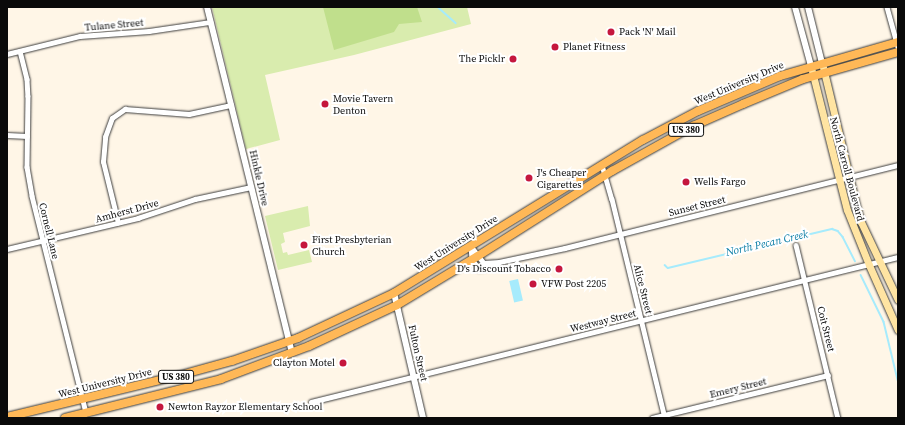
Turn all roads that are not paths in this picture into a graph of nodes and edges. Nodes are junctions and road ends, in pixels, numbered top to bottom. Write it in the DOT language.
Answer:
graph roads {
  1 [pos="207,7"];
  2 [pos="795,7"];
  3 [pos="808,7"];
  4 [pos="887,7"];
  5 [pos="210,22"];
  6 [pos="897,44"];
  7 [pos="20,51"];
  8 [pos="898,52"];
  9 [pos="7,54"];
  10 [pos="822,63"];
  11 [pos="811,66"];
  12 [pos="824,73"];
  13 [pos="813,76"];
  14 [pos="231,105"];
  15 [pos="7,135"];
  16 [pos="27,136"];
  17 [pos="602,165"];
  18 [pos="898,165"];
  19 [pos="605,176"];
  20 [pos="849,177"];
  21 [pos="838,180"];
  22 [pos="251,187"];
  23 [pos="118,223"];
  24 [pos="620,234"];
  25 [pos="42,241"];
  26 [pos="796,245"];
  27 [pos="471,246"];
  28 [pos="7,250"];
  29 [pos="898,257"];
  30 [pos="475,258"];
  31 [pos="880,262"];
  32 [pos="869,265"];
  33 [pos="805,280"];
  34 [pos="394,293"];
  35 [pos="898,300"];
  36 [pos="396,305"];
  37 [pos="641,321"];
  38 [pos="898,330"];
  39 [pos="289,341"];
  40 [pos="292,353"];
  41 [pos="828,375"];
  42 [pos="413,376"];
  43 [pos="82,399"];
  44 [pos="311,402"];
  45 [pos="86,413"];
  46 [pos="7,417"];
  47 [pos="664,417"];
  48 [pos="65,418"];
  49 [pos="424,418"];
  50 [pos="652,418"];
  51 [pos="838,418"];
  1 -- 5 [label="street, Hinkle Drive"];
  2 -- 11 [label="street, North Carroll Boulevard"];
  3 -- 10 [label="street, North Carroll Boulevard"];
  4 -- 6 [label="street"];
  5 -- 7 [label="street, Tulane Street"];
  5 -- 14 [label="street, Hinkle Drive"];
  6 -- 10 [label="main road, West University Drive / US 380"];
  7 -- 9 [label="street, Tulane Street"];
  7 -- 16 [label="street, Cornell Lane"];
  8 -- 12 [label="main road, West University Drive / US 380"];
  10 -- 11 [label="main road, West University Drive / US 380"];
  10 -- 12 [label="main road, North Carroll Boulevard"];
  11 -- 13 [label="main road, North Carroll Boulevard"];
  11 -- 17 [label="main road, West University Drive / US 380"];
  12 -- 13 [label="main road, West University Drive / US 380"];
  12 -- 20 [label="main road, North Carroll Boulevard"];
  13 -- 19 [label="main road, West University Drive / US 380"];
  13 -- 21 [label="main road, North Carroll Boulevard"];
  14 -- 22 [label="street, Hinkle Drive"];
  14 -- 23 [label="street"];
  15 -- 16 [label="street"];
  16 -- 25 [label="street, Cornell Lane"];
  17 -- 19 [label="street, Alice Street"];
  17 -- 27 [label="main road, West University Drive / US 380"];
  18 -- 20 [label="street, Sunset Street"];
  19 -- 24 [label="street, Alice Street"];
  19 -- 30 [label="main road, West University Drive / US 380"];
  20 -- 21 [label="street, Sunset Street"];
  20 -- 31 [label="main road, North Carroll Boulevard"];
  21 -- 24 [label="street, Sunset Street"];
  21 -- 32 [label="main road, North Carroll Boulevard"];
  22 -- 23 [label="street, Amherst Drive"];
  22 -- 39 [label="street, Hinkle Drive"];
  23 -- 25 [label="street, Amherst Drive"];
  24 -- 30 [label="street, Sunset Street"];
  24 -- 37 [label="street, Alice Street"];
  25 -- 28 [label="street, Amherst Drive"];
  25 -- 43 [label="street, Cornell Lane"];
  26 -- 33 [label="street, Coit Street"];
  27 -- 30 [label="street"];
  27 -- 34 [label="main road, West University Drive / US 380"];
  29 -- 31 [label="street, Westway Street"];
  30 -- 36 [label="main road, West University Drive / US 380"];
  31 -- 32 [label="street, Westway Street"];
  31 -- 35 [label="main road, North Carroll Boulevard"];
  32 -- 33 [label="street, Westway Street"];
  32 -- 38 [label="main road, North Carroll Boulevard"];
  33 -- 37 [label="street, Westway Street"];
  33 -- 41 [label="street, Coit Street"];
  34 -- 36 [label="street, Fulton Street"];
  34 -- 39 [label="main road, West University Drive / US 380"];
  36 -- 40 [label="main road, West University Drive / US 380"];
  36 -- 42 [label="street, Fulton Street"];
  37 -- 42 [label="street, Westway Street"];
  37 -- 47 [label="street, Alice Street"];
  39 -- 40 [label="street, Hinkle Drive"];
  39 -- 43 [label="main road, West University Drive / US 380"];
  40 -- 45 [label="main road, West University Drive / US 380"];
  41 -- 47 [label="street, Emery Street"];
  41 -- 51 [label="street, Coit Street"];
  42 -- 44 [label="street, Westway Street"];
  42 -- 49 [label="street, Fulton Street"];
  43 -- 45 [label="street, Cornell Lane"];
  43 -- 46 [label="main road, West University Drive / US 380"];
  45 -- 48 [label="main road, West University Drive / US 380"];
  47 -- 50 [label="street, Emery Street"];
}
